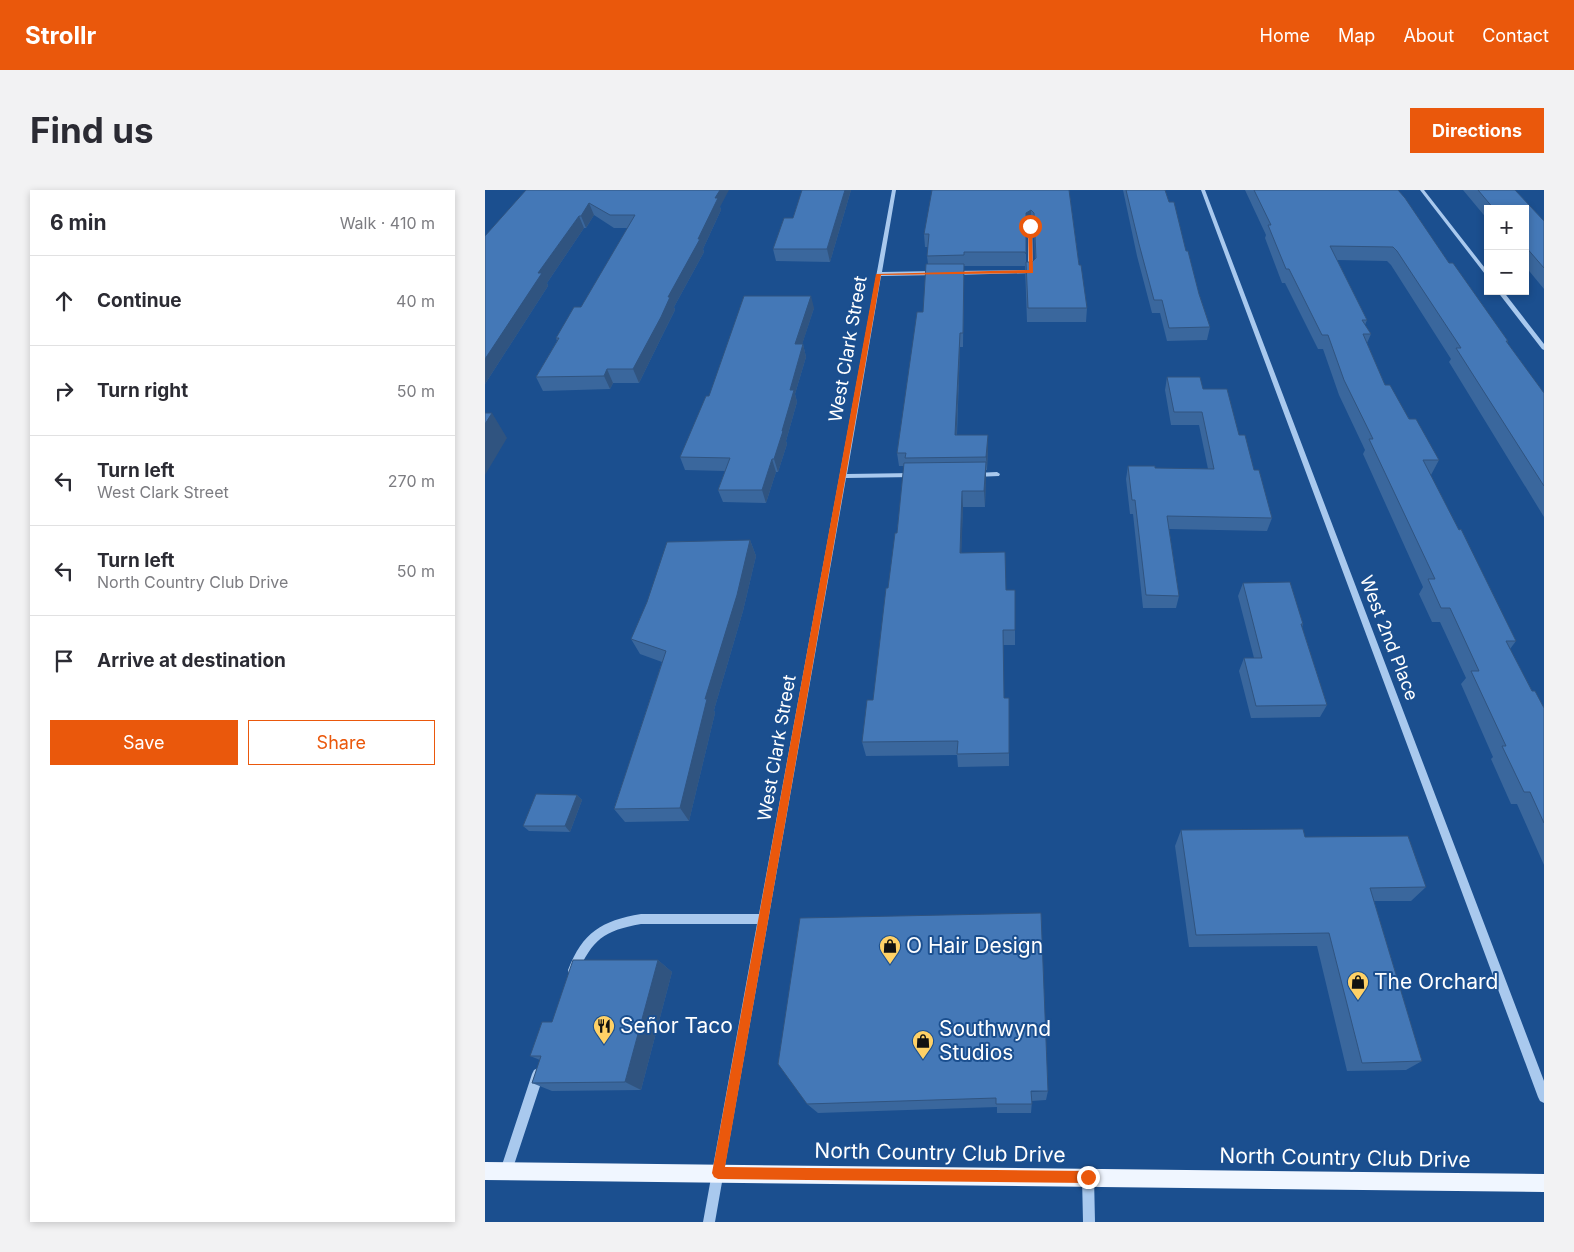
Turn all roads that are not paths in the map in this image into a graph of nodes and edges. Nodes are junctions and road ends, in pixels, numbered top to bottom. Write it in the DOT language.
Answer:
graph roads {
  1 [pos="894,190"];
  2 [pos="1203,190"];
  3 [pos="1422,190"];
  4 [pos="1030,226"];
  5 [pos="1484,271"];
  6 [pos="879,274"];
  7 [pos="1503,295"];
  8 [pos="1544,348"];
  9 [pos="997,474"];
  10 [pos="921,475"];
  11 [pos="969,475"];
  12 [pos="842,476"];
  13 [pos="764,918"];
  14 [pos="569,980"];
  15 [pos="542,1064"];
  16 [pos="1544,1097"];
  17 [pos="485,1171"];
  18 [pos="506,1171"];
  19 [pos="718,1173"];
  20 [pos="1088,1177"];
  21 [pos="1544,1183"];
  22 [pos="709,1222"];
  23 [pos="1089,1222"];
  1 -- 6 [label="street, West Clark Street"];
  2 -- 16 [label="street, West 2nd Place"];
  3 -- 5 [label="street"];
  4 -- 6 [label="street"];
  6 -- 12 [label="street, West Clark Street"];
  7 -- 8 [label="street"];
  9 -- 11 [label="street"];
  10 -- 12 [label="street"];
  12 -- 13 [label="street, West Clark Street"];
  13 -- 14 [label="street"];
  13 -- 19 [label="street, West Clark Street"];
  15 -- 18 [label="street"];
  17 -- 18 [label="main road, North Country Club Drive"];
  18 -- 19 [label="main road, North Country Club Drive"];
  19 -- 20 [label="main road, North Country Club Drive"];
  19 -- 22 [label="street, West Clark Street"];
  20 -- 21 [label="main road, North Country Club Drive"];
  20 -- 23 [label="street"];
}
